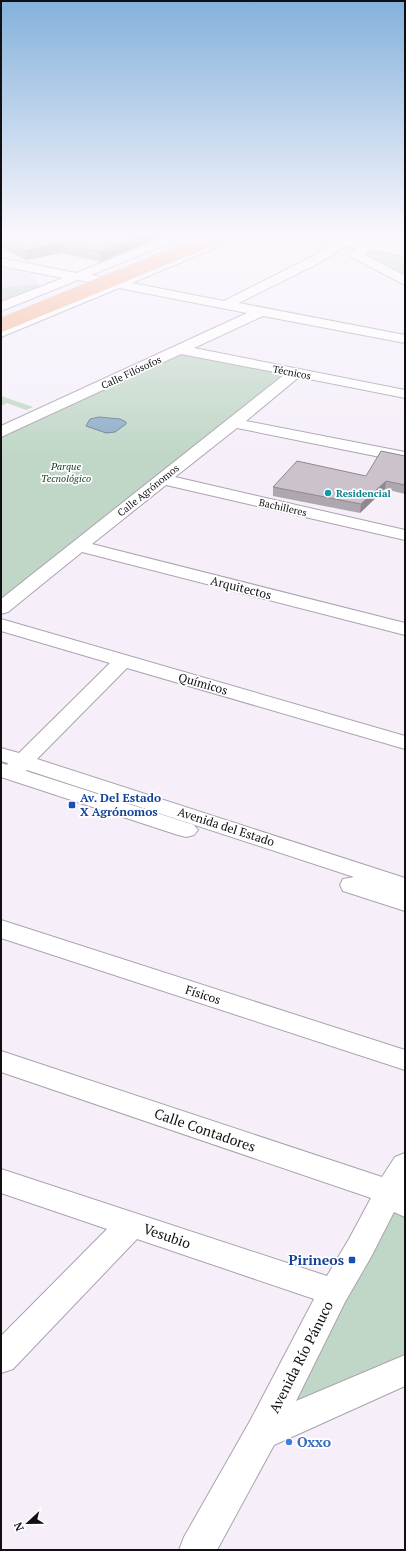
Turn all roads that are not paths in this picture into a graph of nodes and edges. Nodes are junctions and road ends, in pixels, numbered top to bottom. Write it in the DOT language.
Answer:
graph roads {
  1 [pos="39,309"];
  2 [pos="59,309"];
  3 [pos="247,309"];
  4 [pos="260,312"];
  5 [pos="1,325"];
  6 [pos="1,333"];
  7 [pos="405,339"];
  8 [pos="179,349"];
  9 [pos="296,373"];
  10 [pos="405,394"];
  11 [pos="235,423"];
  12 [pos="1,432"];
  13 [pos="405,457"];
  14 [pos="162,479"];
  15 [pos="405,535"];
  16 [pos="78,546"];
  17 [pos="1,608"];
  18 [pos="1,625"];
  19 [pos="405,629"];
  20 [pos="123,661"];
  21 [pos="405,743"];
  22 [pos="7,768"];
  23 [pos="405,886"];
  24 [pos="405,903"];
  25 [pos="1,929"];
  26 [pos="405,1060"];
  27 [pos="1,1061"];
  28 [pos="1,1181"];
  29 [pos="400,1187"];
  30 [pos="132,1224"];
  31 [pos="334,1292"];
  32 [pos="1,1358"];
  33 [pos="405,1370"];
  34 [pos="262,1433"];
  35 [pos="197,1550"];
  1 -- 5 [label="highway, bridge"];
  2 -- 6 [label="street"];
  3 -- 4 [label="street"];
  4 -- 7 [label="street"];
  4 -- 8 [label="street, Calle Filósofos"];
  8 -- 9 [label="street, Técnicos"];
  8 -- 12 [label="street, Calle Filósofos"];
  9 -- 10 [label="street, Técnicos"];
  9 -- 11 [label="street, Calle Agrónomos"];
  11 -- 13 [label="street"];
  11 -- 14 [label="street, Calle Agrónomos"];
  14 -- 15 [label="street, Bachilleres"];
  14 -- 16 [label="street, Calle Agrónomos"];
  16 -- 17 [label="street, Calle Agrónomos"];
  16 -- 19 [label="street, Arquitectos"];
  18 -- 20 [label="street, Químicos"];
  20 -- 21 [label="street, Químicos"];
  20 -- 22 [label="street"];
  22 -- 23 [label="street, Avenida del Estado"];
  22 -- 24 [label="street, Avenida del Estado"];
  25 -- 26 [label="street, Físicos"];
  27 -- 29 [label="street, Calle Contadores"];
  28 -- 30 [label="street, Vesubio"];
  29 -- 31 [label="street, Avenida Río Pánuco"];
  30 -- 31 [label="street, Vesubio"];
  30 -- 32 [label="street"];
  31 -- 34 [label="street, Avenida Río Pánuco"];
  33 -- 34 [label="street"];
  34 -- 35 [label="street, Avenida Río Pánuco"];
}
